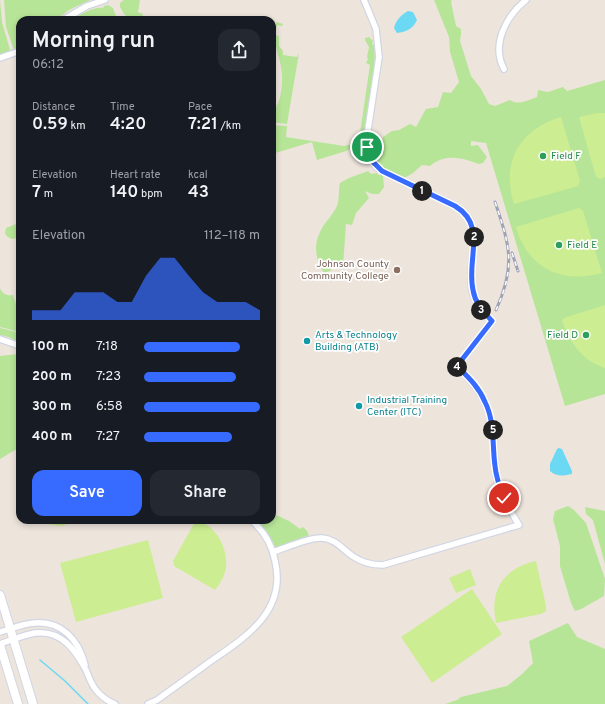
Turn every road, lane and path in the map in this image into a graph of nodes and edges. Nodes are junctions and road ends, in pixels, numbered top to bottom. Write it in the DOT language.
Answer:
graph roads {
  1 [pos="105,0"];
  2 [pos="364,0"];
  3 [pos="526,0"];
  4 [pos="69,16"];
  5 [pos="16,53"];
  6 [pos="0,58"];
  7 [pos="504,69"];
  8 [pos="0,339"];
  9 [pos="16,345"];
  10 [pos="255,524"];
  11 [pos="273,552"];
  12 [pos="0,596"];
  13 [pos="10,629"];
  14 [pos="0,632"];
  15 [pos="14,640"];
  16 [pos="0,644"];
  17 [pos="86,671"];
  18 [pos="18,704"];
  19 [pos="33,704"];
  20 [pos="115,704"];
  21 [pos="148,704"];
  1 -- 4 [label="street"];
  2 -- 11 [label="street"];
  3 -- 7 [label="street"];
  5 -- 6 [label="street"];
  8 -- 9 [label="street"];
  10 -- 11 [label="street"];
  11 -- 21 [label="street"];
  12 -- 13 [label="main road"];
  13 -- 14 [label="street"];
  13 -- 15 [label="main road"];
  13 -- 17 [label="street"];
  15 -- 16 [label="street"];
  15 -- 17 [label="street"];
  15 -- 19 [label="main road"];
  16 -- 18 [label="main road"];
  17 -- 20 [label="street"];
}
